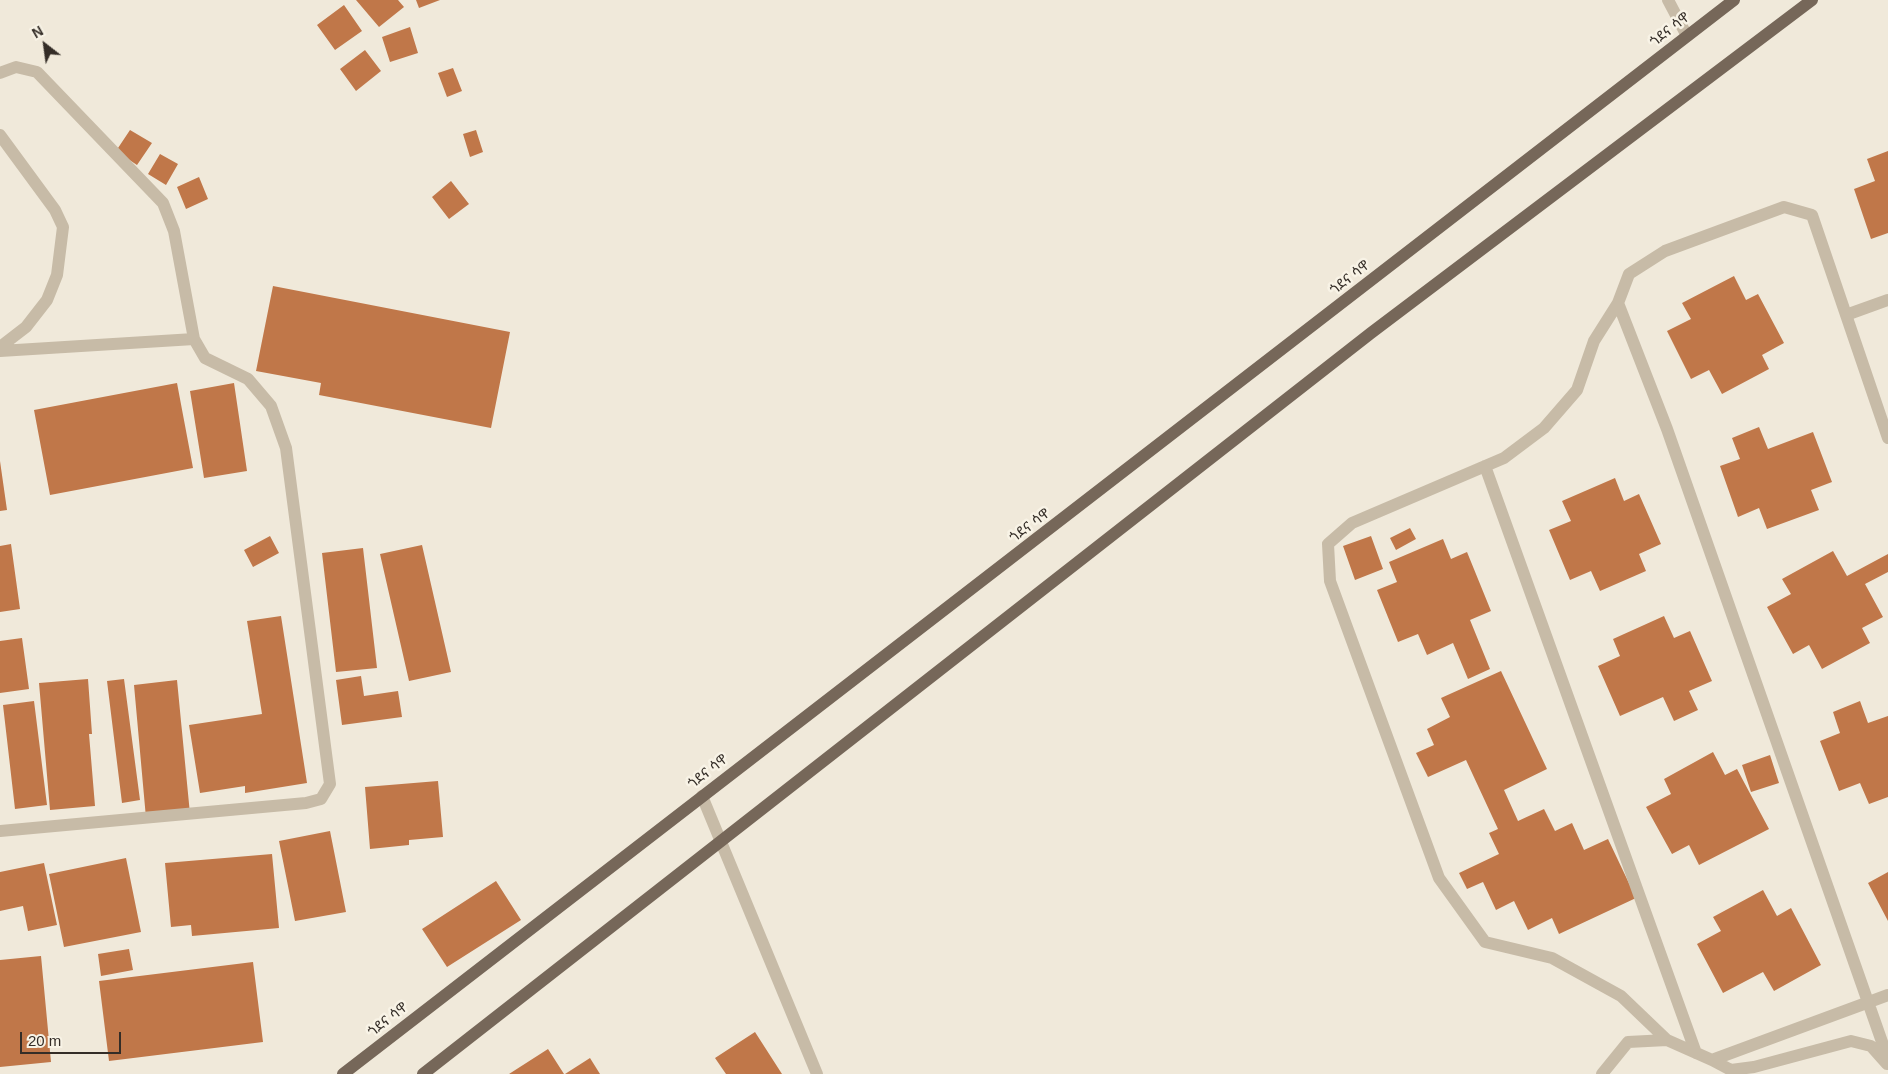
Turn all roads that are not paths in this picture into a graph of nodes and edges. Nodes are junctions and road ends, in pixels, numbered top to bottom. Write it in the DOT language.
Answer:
graph roads {
  1 [pos="1668,0"];
  2 [pos="1734,0"];
  3 [pos="1812,0"];
  4 [pos="1687,36"];
  5 [pos="0,73"];
  6 [pos="0,135"];
  7 [pos="1888,300"];
  8 [pos="1618,303"];
  9 [pos="1846,315"];
  10 [pos="194,339"];
  11 [pos="0,347"];
  12 [pos="0,351"];
  13 [pos="1888,438"];
  14 [pos="1485,466"];
  15 [pos="702,796"];
  16 [pos="0,831"];
  17 [pos="720,840"];
  18 [pos="1888,995"];
  19 [pos="1868,1003"];
  20 [pos="1667,1040"];
  21 [pos="1696,1053"];
  22 [pos="1888,1059"];
  23 [pos="1712,1060"];
  24 [pos="1888,1066"];
  25 [pos="343,1074"];
  26 [pos="423,1074"];
  27 [pos="817,1074"];
  28 [pos="1602,1074"];
  1 -- 4 [label="street"];
  2 -- 4 [label="main road, ጎደና ሳዋ"];
  3 -- 17 [label="main road"];
  4 -- 15 [label="main road, ጎደና ሳዋ"];
  5 -- 10 [label="street"];
  6 -- 11 [label="street"];
  7 -- 9 [label="street"];
  8 -- 9 [label="street"];
  8 -- 14 [label="street"];
  8 -- 19 [label="street"];
  9 -- 13 [label="street"];
  10 -- 12 [label="street"];
  10 -- 16 [label="street"];
  14 -- 20 [label="street"];
  14 -- 21 [label="street"];
  15 -- 17 [label="street"];
  15 -- 25 [label="main road, ጎደና ሳዋ"];
  17 -- 26 [label="main road"];
  17 -- 27 [label="street"];
  18 -- 19 [label="street"];
  19 -- 22 [label="street"];
  19 -- 23 [label="street"];
  20 -- 21 [label="street"];
  20 -- 28 [label="street"];
  21 -- 23 [label="street"];
  23 -- 24 [label="street"];
}
